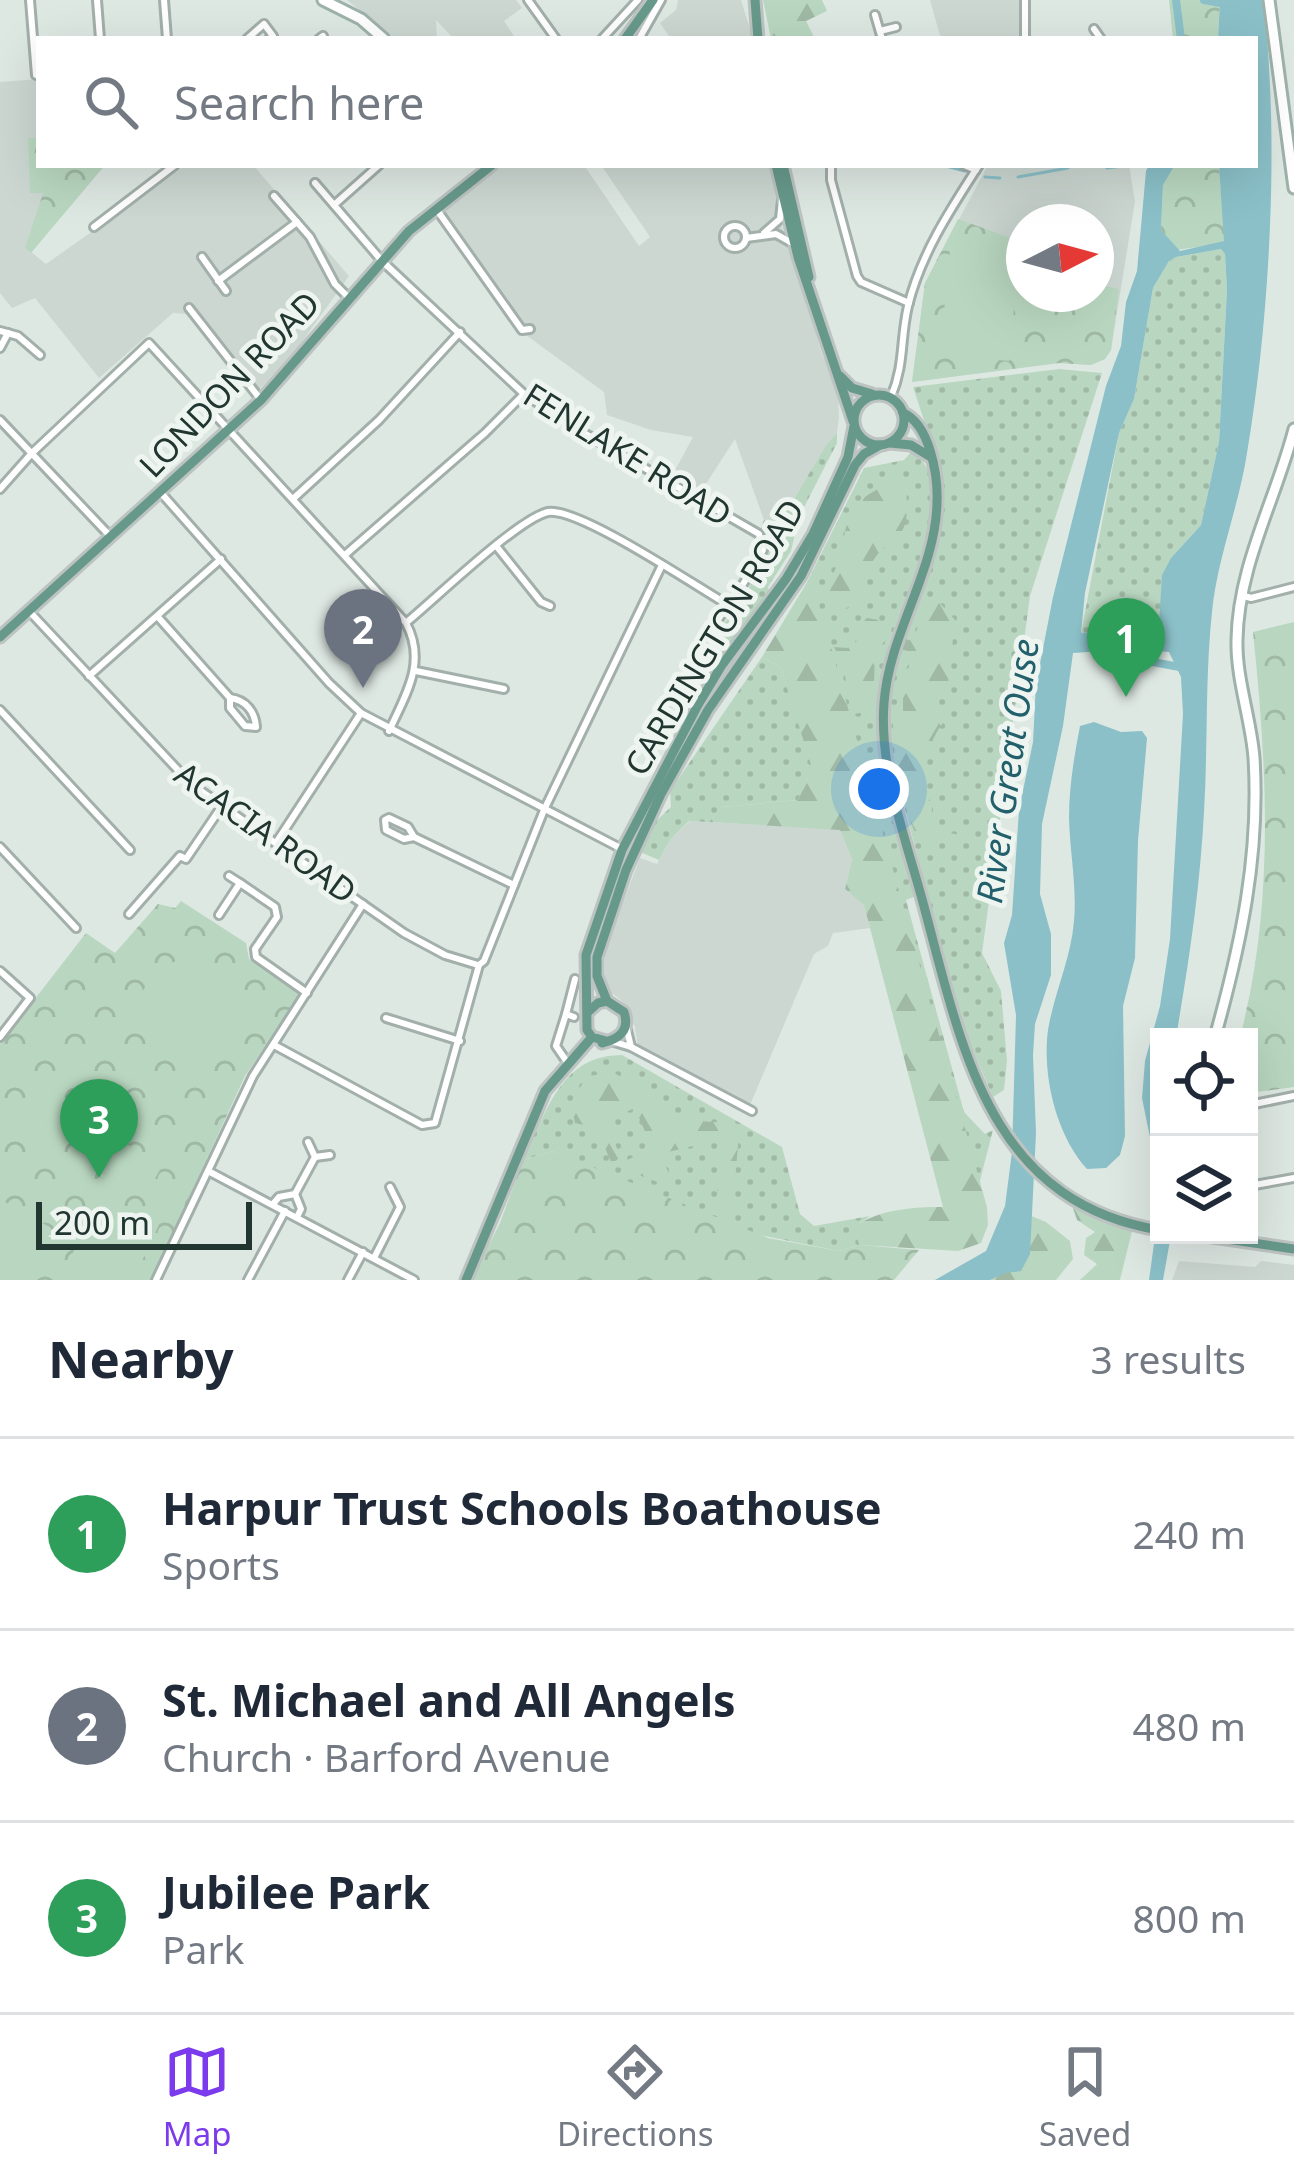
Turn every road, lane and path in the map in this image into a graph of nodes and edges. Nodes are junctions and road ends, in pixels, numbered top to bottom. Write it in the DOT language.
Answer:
graph roads {
  1 [pos="30,0"];
  2 [pos="97,0"];
  3 [pos="164,0"];
  4 [pos="323,0"];
  5 [pos="528,0"];
  6 [pos="638,0"];
  7 [pos="657,0"];
  8 [pos="1025,0"];
  9 [pos="1270,0"];
  10 [pos="755,2"];
  11 [pos="875,15"];
  12 [pos="896,27"];
  13 [pos="1094,29"];
  14 [pos="881,35"];
  15 [pos="100,36"];
  16 [pos="167,36"];
  17 [pos="250,36"];
  18 [pos="273,36"];
  19 [pos="380,36"];
  20 [pos="554,36"];
  21 [pos="605,36"];
  22 [pos="627,36"];
  23 [pos="641,36"];
  24 [pos="758,36"];
  25 [pos="1025,36"];
  26 [pos="1099,36"];
  27 [pos="36,64"];
  28 [pos="1291,135"];
  29 [pos="171,168"];
  30 [pos="376,168"];
  31 [pos="488,168"];
  32 [pos="779,168"];
  33 [pos="780,168"];
  34 [pos="831,168"];
  35 [pos="977,168"];
  36 [pos="315,183"];
  37 [pos="1294,188"];
  38 [pos="274,196"];
  39 [pos="782,199"];
  40 [pos="334,205"];
  41 [pos="435,207"];
  42 [pos="98,209"];
  43 [pos="106,217"];
  44 [pos="297,222"];
  45 [pos="94,226"];
  46 [pos="761,235"];
  47 [pos="746,238"];
  48 [pos="794,246"];
  49 [pos="202,257"];
  50 [pos="382,261"];
  51 [pos="218,280"];
  52 [pos="809,288"];
  53 [pos="226,291"];
  54 [pos="350,298"];
  55 [pos="909,303"];
  56 [pos="189,308"];
  57 [pos="530,329"];
  58 [pos="4,332"];
  59 [pos="460,332"];
  60 [pos="0,348"];
  61 [pos="40,356"];
  62 [pos="837,372"];
  63 [pos="524,394"];
  64 [pos="876,394"];
  65 [pos="891,397"];
  66 [pos="261,400"];
  67 [pos="903,413"];
  68 [pos="0,420"];
  69 [pos="854,424"];
  70 [pos="1294,429"];
  71 [pos="230,430"];
  72 [pos="884,444"];
  73 [pos="32,453"];
  74 [pos="928,456"];
  75 [pos="0,489"];
  76 [pos="162,494"];
  77 [pos="294,498"];
  78 [pos="112,538"];
  79 [pos="496,547"];
  80 [pos="346,554"];
  81 [pos="220,559"];
  82 [pos="661,567"];
  83 [pos="1294,587"];
  84 [pos="1244,596"];
  85 [pos="550,606"];
  86 [pos="730,606"];
  87 [pos="29,611"];
  88 [pos="158,616"];
  89 [pos="406,622"];
  90 [pos="0,637"];
  91 [pos="722,665"];
  92 [pos="416,671"];
  93 [pos="89,676"];
  94 [pos="504,689"];
  95 [pos="230,698"];
  96 [pos="0,710"];
  97 [pos="361,713"];
  98 [pos="389,731"];
  99 [pos="222,806"];
  100 [pos="544,810"];
  101 [pos="414,837"];
  102 [pos="276,843"];
  103 [pos="0,847"];
  104 [pos="130,850"];
  105 [pos="622,850"];
  106 [pos="229,876"];
  107 [pos="240,884"];
  108 [pos="514,885"];
  109 [pos="146,899"];
  110 [pos="363,904"];
  111 [pos="155,905"];
  112 [pos="129,914"];
  113 [pos="219,915"];
  114 [pos="76,928"];
  115 [pos="479,965"];
  116 [pos="0,971"];
  117 [pos="575,979"];
  118 [pos="307,993"];
  119 [pos="607,1001"];
  120 [pos="588,1012"];
  121 [pos="386,1018"];
  122 [pos="626,1027"];
  123 [pos="1217,1028"];
  124 [pos="0,1037"];
  125 [pos="592,1037"];
  126 [pos="460,1041"];
  127 [pos="609,1041"];
  128 [pos="274,1045"];
  129 [pos="631,1047"];
  130 [pos="577,1052"];
  131 [pos="567,1062"];
  132 [pos="1294,1096"];
  133 [pos="1258,1103"];
  134 [pos="752,1111"];
  135 [pos="308,1142"];
  136 [pos="330,1155"];
  137 [pos="315,1157"];
  138 [pos="209,1172"];
  139 [pos="1294,1178"];
  140 [pos="1258,1184"];
  141 [pos="390,1186"];
  142 [pos="295,1195"];
  143 [pos="273,1204"];
  144 [pos="285,1211"];
  145 [pos="298,1217"];
  146 [pos="1150,1227"];
  147 [pos="1258,1244"];
  148 [pos="1294,1249"];
  149 [pos="363,1252"];
  150 [pos="374,1258"];
  151 [pos="156,1280"];
  152 [pos="248,1280"];
  153 [pos="348,1280"];
  154 [pos="414,1280"];
  155 [pos="466,1280"];
  1 -- 27 [label="street"];
  2 -- 15 [label="street"];
  3 -- 16 [label="street"];
  4 -- 19 [label="street"];
  5 -- 20 [label="street"];
  6 -- 21 [label="street"];
  7 -- 22 [label="main road"];
  7 -- 23 [label="street"];
  8 -- 25 [label="street"];
  9 -- 28 [label="street"];
  10 -- 24 [label="main road"];
  11 -- 14 [label="street"];
  12 -- 14 [label="street"];
  13 -- 26 [label="street"];
  17 -- 18 [label="street"];
  28 -- 37 [label="street"];
  29 -- 43 [label="street"];
  30 -- 40 [label="street"];
  31 -- 41 [label="main road, LONDON ROAD"];
  32 -- 39 [label="main road"];
  33 -- 52 [label="main road"];
  34 -- 55 [label="street"];
  35 -- 55 [label="street"];
  36 -- 40 [label="street, FENLAKE ROAD"];
  38 -- 44 [label="street"];
  39 -- 46 [label="street"];
  39 -- 48 [label="main road"];
  40 -- 50 [label="street, FENLAKE ROAD"];
  41 -- 50 [label="main road, LONDON ROAD"];
  41 -- 57 [label="street"];
  42 -- 43 [label="street"];
  43 -- 45 [label="street"];
  44 -- 51 [label="street"];
  44 -- 54 [label="street"];
  46 -- 47 [label="street"];
  46 -- 48 [label="street"];
  48 -- 52 [label="main road"];
  49 -- 51 [label="street"];
  50 -- 54 [label="main road, LONDON ROAD"];
  50 -- 59 [label="street, FENLAKE ROAD"];
  51 -- 53 [label="street"];
  52 -- 62 [label="main road"];
  54 -- 66 [label="main road, LONDON ROAD"];
  55 -- 65 [label="street"];
  56 -- 66 [label="street"];
  58 -- 60 [label="street"];
  58 -- 61 [label="street"];
  59 -- 63 [label="street, FENLAKE ROAD"];
  59 -- 77 [label="street"];
  62 -- 64 [label="main road"];
  62 -- 69 [label="main road"];
  63 -- 80 [label="street"];
  63 -- 86 [label="street, FENLAKE ROAD"];
  64 -- 65 [label="main road"];
  64 -- 69 [label="main road"];
  65 -- 67 [label="main road"];
  66 -- 71 [label="main road, LONDON ROAD"];
  67 -- 72 [label="main road"];
  67 -- 74 [label="main road"];
  68 -- 73 [label="street"];
  69 -- 72 [label="main road"];
  69 -- 91 [label="main road, CARDINGTON ROAD"];
  70 -- 84 [label="street"];
  71 -- 73 [label="street"];
  71 -- 76 [label="main road, LONDON ROAD"];
  71 -- 77 [label="street"];
  72 -- 74 [label="main road"];
  72 -- 119 [label="main road, CARDINGTON ROAD"];
  73 -- 75 [label="street"];
  73 -- 78 [label="street"];
  74 -- 146 [label="main road"];
  76 -- 78 [label="main road, LONDON ROAD"];
  76 -- 81 [label="street"];
  77 -- 80 [label="street"];
  78 -- 87 [label="main road, LONDON ROAD"];
  79 -- 82 [label="street"];
  79 -- 85 [label="street"];
  79 -- 89 [label="street"];
  80 -- 89 [label="street"];
  81 -- 88 [label="street"];
  81 -- 97 [label="street"];
  82 -- 86 [label="street"];
  82 -- 100 [label="street"];
  83 -- 84 [label="street"];
  84 -- 123 [label="street"];
  86 -- 91 [label="street, FENLAKE ROAD"];
  87 -- 90 [label="main road, LONDON ROAD"];
  87 -- 93 [label="street, ACACIA ROAD"];
  88 -- 93 [label="street"];
  88 -- 95 [label="street"];
  89 -- 92 [label="street"];
  91 -- 105 [label="main road, CARDINGTON ROAD"];
  92 -- 94 [label="street"];
  92 -- 98 [label="street"];
  93 -- 99 [label="street, ACACIA ROAD"];
  95 -- 95 [label="street"];
  96 -- 104 [label="street"];
  97 -- 98 [label="street"];
  97 -- 102 [label="street"];
  98 -- 100 [label="street"];
  99 -- 102 [label="street, ACACIA ROAD"];
  99 -- 109 [label="street"];
  100 -- 105 [label="street"];
  100 -- 108 [label="street"];
  101 -- 101 [label="street"];
  101 -- 108 [label="street"];
  102 -- 110 [label="street, ACACIA ROAD"];
  103 -- 114 [label="street"];
  105 -- 120 [label="main road, CARDINGTON ROAD"];
  106 -- 107 [label="street"];
  107 -- 113 [label="street"];
  107 -- 118 [label="street"];
  108 -- 115 [label="street"];
  109 -- 111 [label="street"];
  109 -- 112 [label="street"];
  110 -- 115 [label="street, ACACIA ROAD"];
  110 -- 118 [label="street"];
  115 -- 126 [label="street"];
  116 -- 124 [label="street"];
  117 -- 131 [label="street"];
  118 -- 128 [label="street"];
  119 -- 120 [label="main road"];
  119 -- 122 [label="main road"];
  120 -- 125 [label="main road"];
  121 -- 126 [label="street"];
  122 -- 127 [label="main road"];
  122 -- 129 [label="street"];
  125 -- 127 [label="main road"];
  125 -- 130 [label="main road"];
  126 -- 128 [label="street"];
  127 -- 129 [label="street"];
  127 -- 130 [label="main road"];
  128 -- 138 [label="street"];
  129 -- 134 [label="street"];
  130 -- 131 [label="main road"];
  131 -- 155 [label="main road"];
  132 -- 133 [label="street"];
  135 -- 137 [label="street"];
  136 -- 137 [label="street"];
  137 -- 142 [label="street"];
  138 -- 143 [label="street"];
  138 -- 151 [label="street"];
  139 -- 140 [label="street"];
  141 -- 150 [label="street"];
  142 -- 143 [label="street"];
  142 -- 145 [label="street"];
  143 -- 144 [label="street"];
  144 -- 145 [label="street"];
  144 -- 152 [label="street"];
  145 -- 149 [label="street"];
  147 -- 148 [label="main road"];
  149 -- 150 [label="street"];
  149 -- 153 [label="street"];
  150 -- 154 [label="street"];
}
